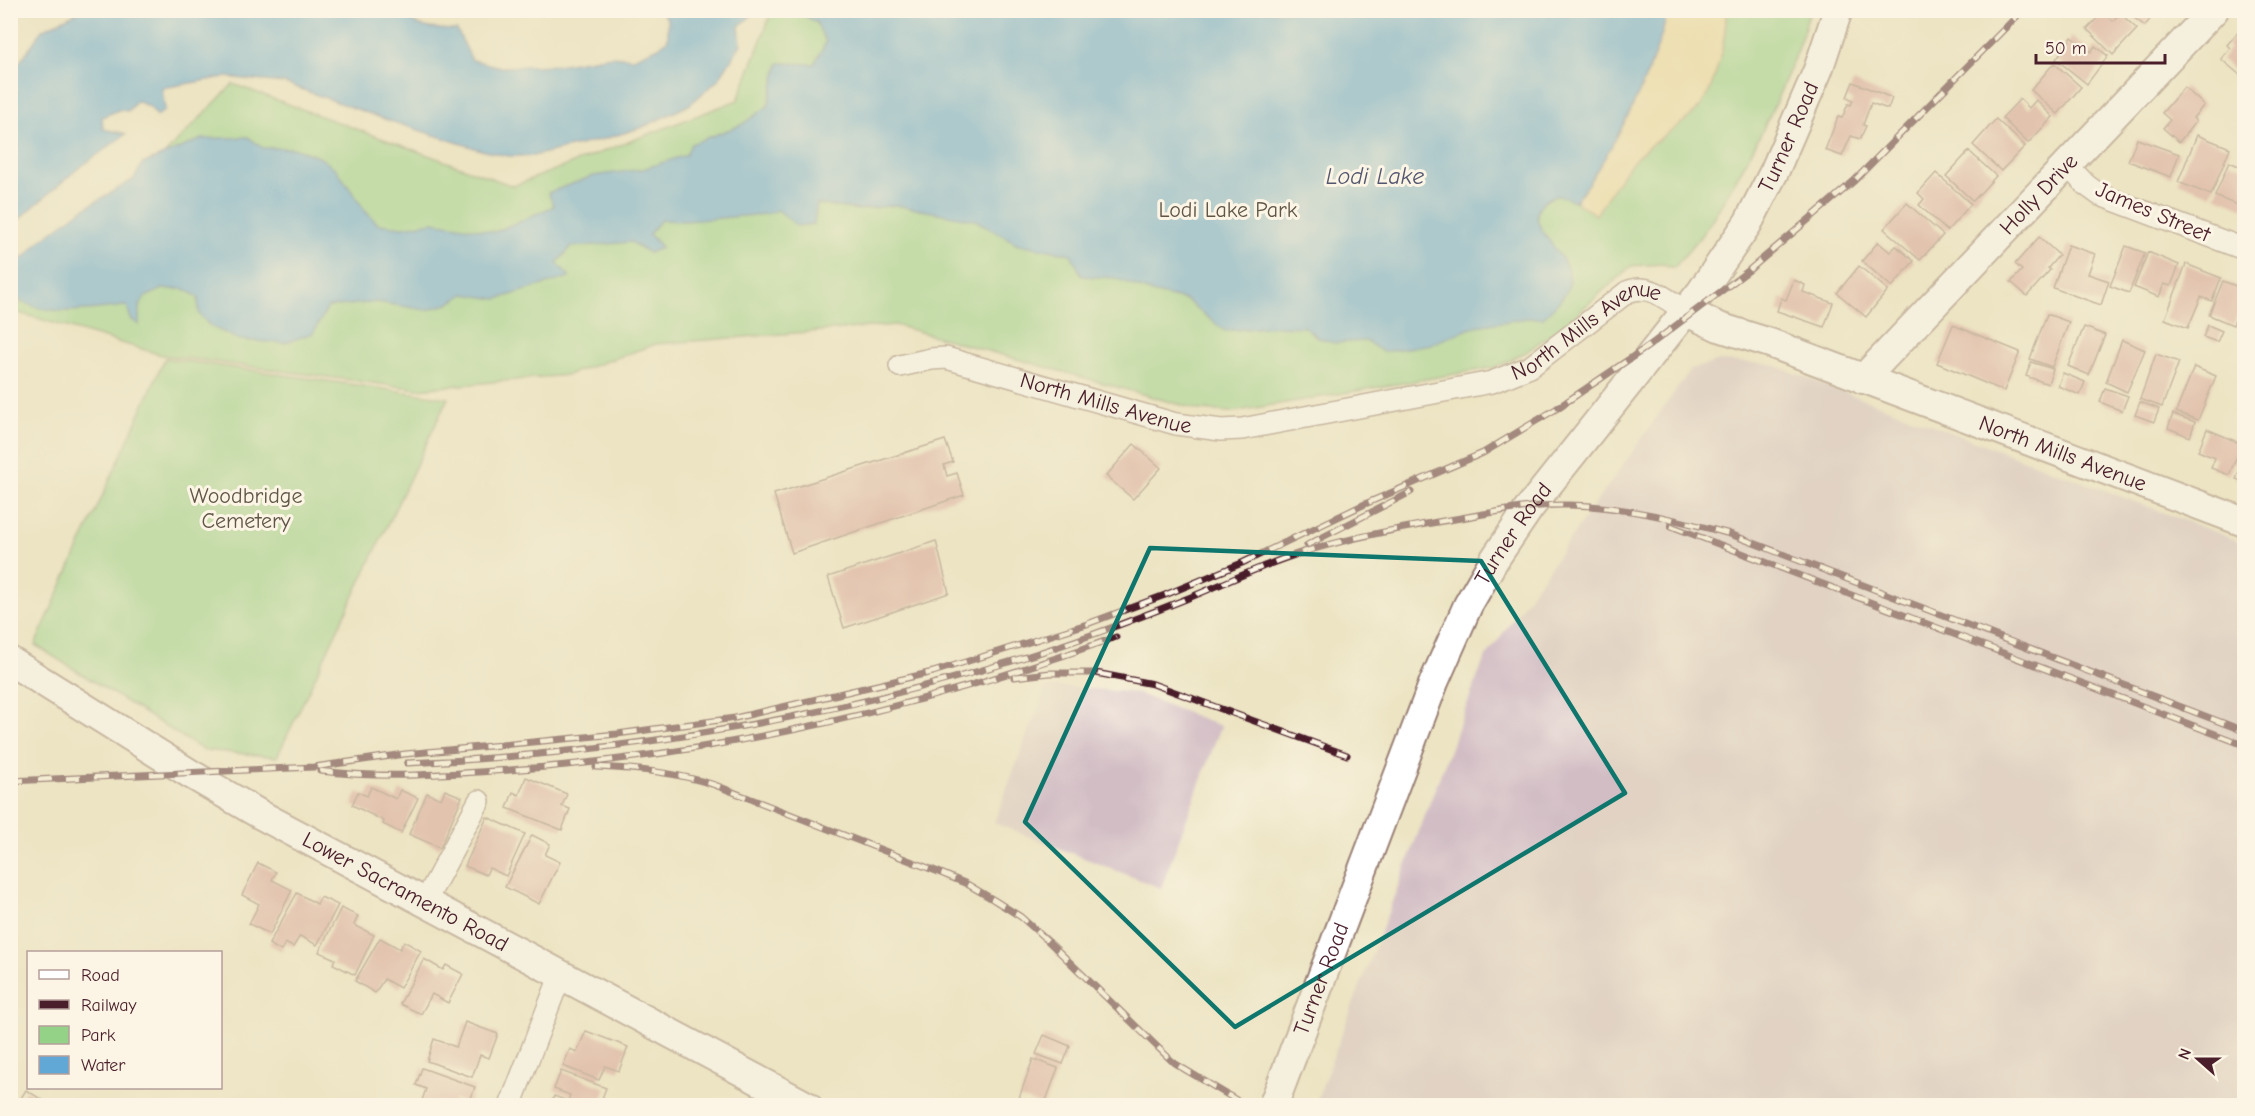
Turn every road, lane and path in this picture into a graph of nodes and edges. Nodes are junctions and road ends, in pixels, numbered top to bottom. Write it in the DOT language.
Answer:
graph roads {
  1 [pos="1838,10"];
  2 [pos="2214,10"];
  3 [pos="2067,165"];
  4 [pos="2244,249"];
  5 [pos="1686,311"];
  6 [pos="900,366"];
  7 [pos="1863,379"];
  8 [pos="2244,522"];
  9 [pos="10,661"];
  10 [pos="479,801"];
  11 [pos="425,902"];
  12 [pos="561,974"];
  13 [pos="510,1106"];
  14 [pos="807,1106"];
  15 [pos="1273,1106"];
  1 -- 5 [label="main road, Turner Road"];
  2 -- 3 [label="main road, Holly Drive"];
  3 -- 4 [label="street, James Street"];
  3 -- 7 [label="main road, Holly Drive"];
  5 -- 6 [label="street, North Mills Avenue"];
  5 -- 7 [label="main road, North Mills Avenue"];
  5 -- 15 [label="main road, Turner Road"];
  7 -- 8 [label="main road, North Mills Avenue"];
  9 -- 11 [label="main road, Lower Sacramento Road"];
  10 -- 11 [label="street"];
  11 -- 12 [label="main road, Lower Sacramento Road"];
  12 -- 13 [label="street"];
  12 -- 14 [label="main road, Lower Sacramento Road"];
}
